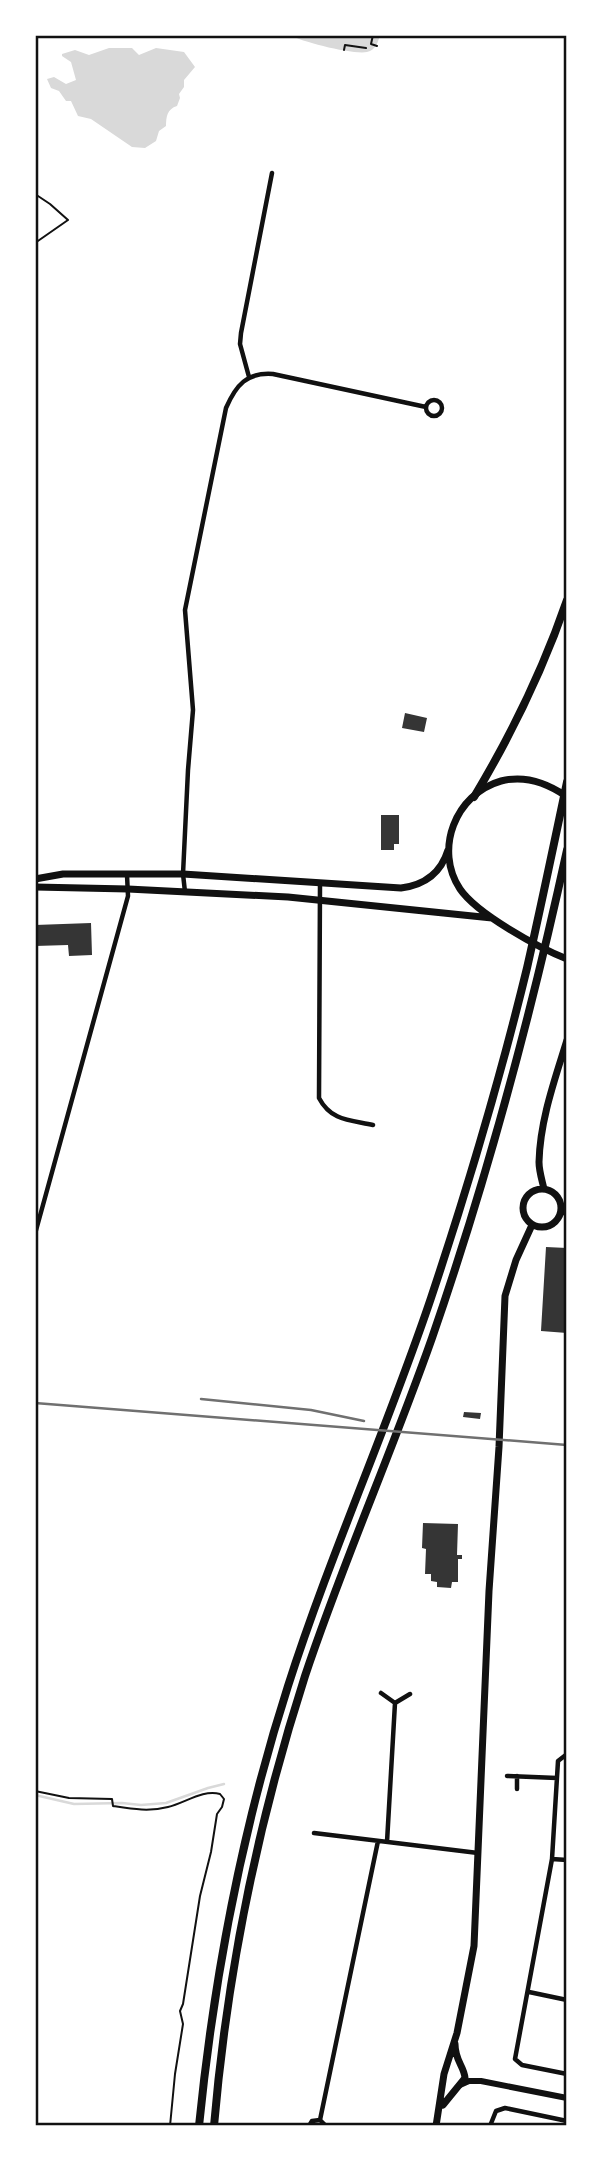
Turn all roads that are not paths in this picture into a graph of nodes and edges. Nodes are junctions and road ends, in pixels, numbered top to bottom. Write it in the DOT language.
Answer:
graph roads {
  1 [pos="272,173"];
  2 [pos="249,377"];
  3 [pos="426,407"];
  4 [pos="567,600"];
  5 [pos="567,782"];
  6 [pos="567,796"];
  7 [pos="474,797"];
  8 [pos="448,850"];
  9 [pos="567,850"];
  10 [pos="126,874"];
  11 [pos="183,874"];
  12 [pos="35,879"];
  13 [pos="320,884"];
  14 [pos="35,887"];
  15 [pos="128,889"];
  16 [pos="184,892"];
  17 [pos="320,899"];
  18 [pos="492,918"];
  19 [pos="564,957"];
  20 [pos="567,964"];
  21 [pos="567,1040"];
  22 [pos="373,1125"];
  23 [pos="544,1189"];
  24 [pos="564,1213"];
  25 [pos="532,1225"];
  26 [pos="35,1234"];
  27 [pos="381,1693"];
  28 [pos="410,1694"];
  29 [pos="395,1703"];
  30 [pos="565,1755"];
  31 [pos="507,1776"];
  32 [pos="517,1776"];
  33 [pos="557,1778"];
  34 [pos="517,1789"];
  35 [pos="314,1833"];
  36 [pos="378,1841"];
  37 [pos="387,1842"];
  38 [pos="478,1853"];
  39 [pos="552,1859"];
  40 [pos="567,1860"];
  41 [pos="528,1992"];
  42 [pos="567,2000"];
  43 [pos="457,2033"];
  44 [pos="447,2069"];
  45 [pos="462,2069"];
  46 [pos="567,2074"];
  47 [pos="445,2080"];
  48 [pos="481,2081"];
  49 [pos="459,2085"];
  50 [pos="567,2098"];
  51 [pos="439,2112"];
  52 [pos="320,2120"];
  53 [pos="567,2121"];
  54 [pos="214,2124"];
  55 [pos="199,2126"];
  56 [pos="309,2126"];
  57 [pos="326,2126"];
  58 [pos="436,2126"];
  59 [pos="490,2126"];
  1 -- 2 [label="street"];
  2 -- 3 [label="street"];
  2 -- 11 [label="street"];
  4 -- 7 [label="highway"];
  5 -- 55 [label="highway"];
  6 -- 7 [label="main road"];
  7 -- 8 [label="main road"];
  8 -- 13 [label="main road"];
  8 -- 18 [label="main road"];
  9 -- 54 [label="highway"];
  10 -- 11 [label="main road"];
  10 -- 12 [label="main road"];
  10 -- 15 [label="street"];
  11 -- 13 [label="main road"];
  11 -- 16 [label="street"];
  13 -- 17 [label="street"];
  14 -- 15 [label="main road"];
  15 -- 16 [label="main road"];
  15 -- 26 [label="street"];
  16 -- 17 [label="main road"];
  17 -- 18 [label="main road"];
  17 -- 22 [label="street"];
  18 -- 19 [label="main road"];
  19 -- 20 [label="main road"];
  21 -- 23 [label="main road"];
  23 -- 24 [label="main road"];
  23 -- 25 [label="main road"];
  24 -- 25 [label="main road"];
  25 -- 38 [label="main road"];
  27 -- 29 [label="street"];
  28 -- 29 [label="street"];
  29 -- 37 [label="street"];
  30 -- 33 [label="street"];
  31 -- 32 [label="street"];
  32 -- 33 [label="street"];
  32 -- 34 [label="street"];
  33 -- 39 [label="street"];
  35 -- 36 [label="street"];
  36 -- 37 [label="street"];
  36 -- 52 [label="street"];
  37 -- 38 [label="street"];
  38 -- 43 [label="main road"];
  39 -- 40 [label="street"];
  39 -- 41 [label="street"];
  41 -- 42 [label="street"];
  41 -- 46 [label="street"];
  43 -- 44 [label="main road"];
  43 -- 45 [label="main road"];
  44 -- 45 [label="main road"];
  44 -- 47 [label="main road"];
  45 -- 48 [label="main road"];
  45 -- 49 [label="main road"];
  47 -- 49 [label="main road"];
  47 -- 51 [label="main road"];
  48 -- 49 [label="main road"];
  48 -- 50 [label="main road"];
  49 -- 51 [label="main road"];
  51 -- 58 [label="main road"];
  52 -- 56 [label="street"];
  52 -- 57 [label="street"];
  53 -- 59 [label="street"];
}
